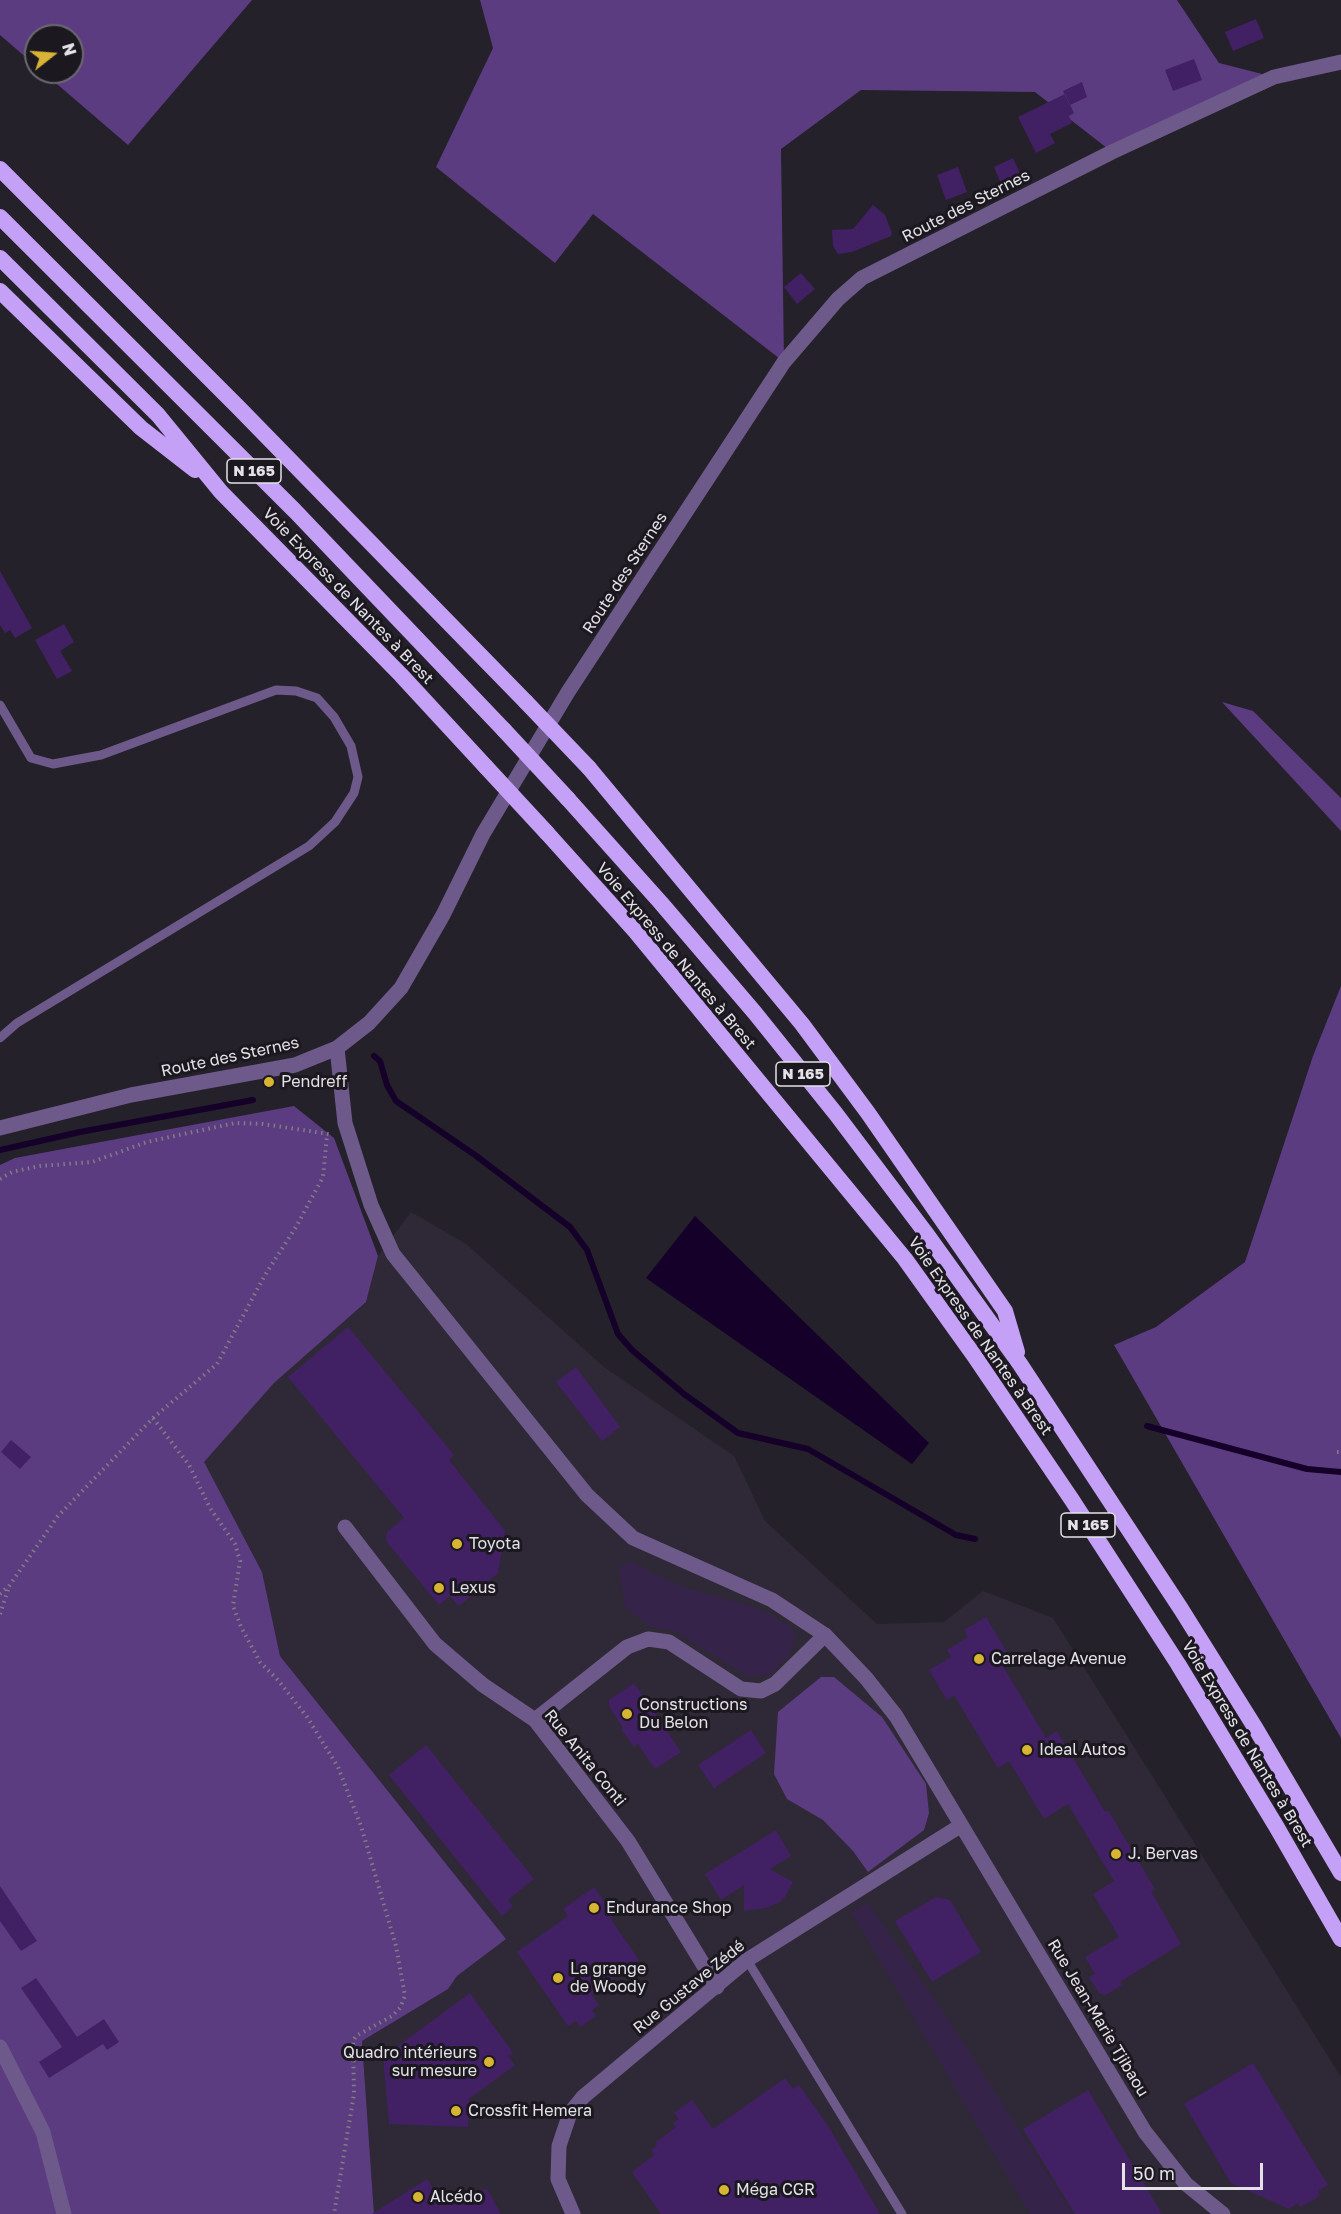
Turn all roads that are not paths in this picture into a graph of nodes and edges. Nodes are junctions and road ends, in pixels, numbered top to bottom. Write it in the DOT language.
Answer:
graph roads {
  1 [pos="1341,62"];
  2 [pos="0,169"];
  3 [pos="0,217"];
  4 [pos="0,258"];
  5 [pos="0,291"];
  6 [pos="221,492"];
  7 [pos="0,705"];
  8 [pos="0,1038"];
  9 [pos="337,1048"];
  10 [pos="0,1128"];
  11 [pos="1020,1364"];
  12 [pos="345,1527"];
  13 [pos="825,1635"];
  14 [pos="535,1720"];
  15 [pos="960,1826"];
  16 [pos="1341,1873"];
  17 [pos="1341,1939"];
  18 [pos="747,1960"];
  19 [pos="717,1987"];
  20 [pos="0,2048"];
  21 [pos="64,2214"];
  22 [pos="573,2214"];
  23 [pos="902,2214"];
  24 [pos="1223,2214"];
  1 -- 9 [label="street, Route des Sternes"];
  2 -- 11 [label="highway, bridge"];
  3 -- 11 [label="highway, Voie Express de Nantes à Brest / N 165, bridge"];
  4 -- 6 [label="highway, Voie Express de Nantes à Brest / N 165"];
  5 -- 6 [label="highway"];
  6 -- 17 [label="highway, Voie Express de Nantes à Brest / N 165, bridge"];
  7 -- 8 [label="lane"];
  9 -- 10 [label="street, Route des Sternes"];
  9 -- 13 [label="street, Rue Jean-Marie Tjibaou"];
  11 -- 16 [label="highway, Voie Express de Nantes à Brest / N 165"];
  12 -- 14 [label="street, Rue Anita Conti"];
  13 -- 14 [label="street"];
  13 -- 15 [label="street, Rue Jean-Marie Tjibaou"];
  14 -- 19 [label="street, Rue Anita Conti"];
  15 -- 18 [label="street, Rue Gustave Zédé"];
  15 -- 24 [label="street, Rue Jean-Marie Tjibaou"];
  18 -- 19 [label="street, Rue Gustave Zédé"];
  18 -- 23 [label="lane"];
  19 -- 22 [label="street, Rue Gustave Zédé"];
  20 -- 21 [label="street"];
}
